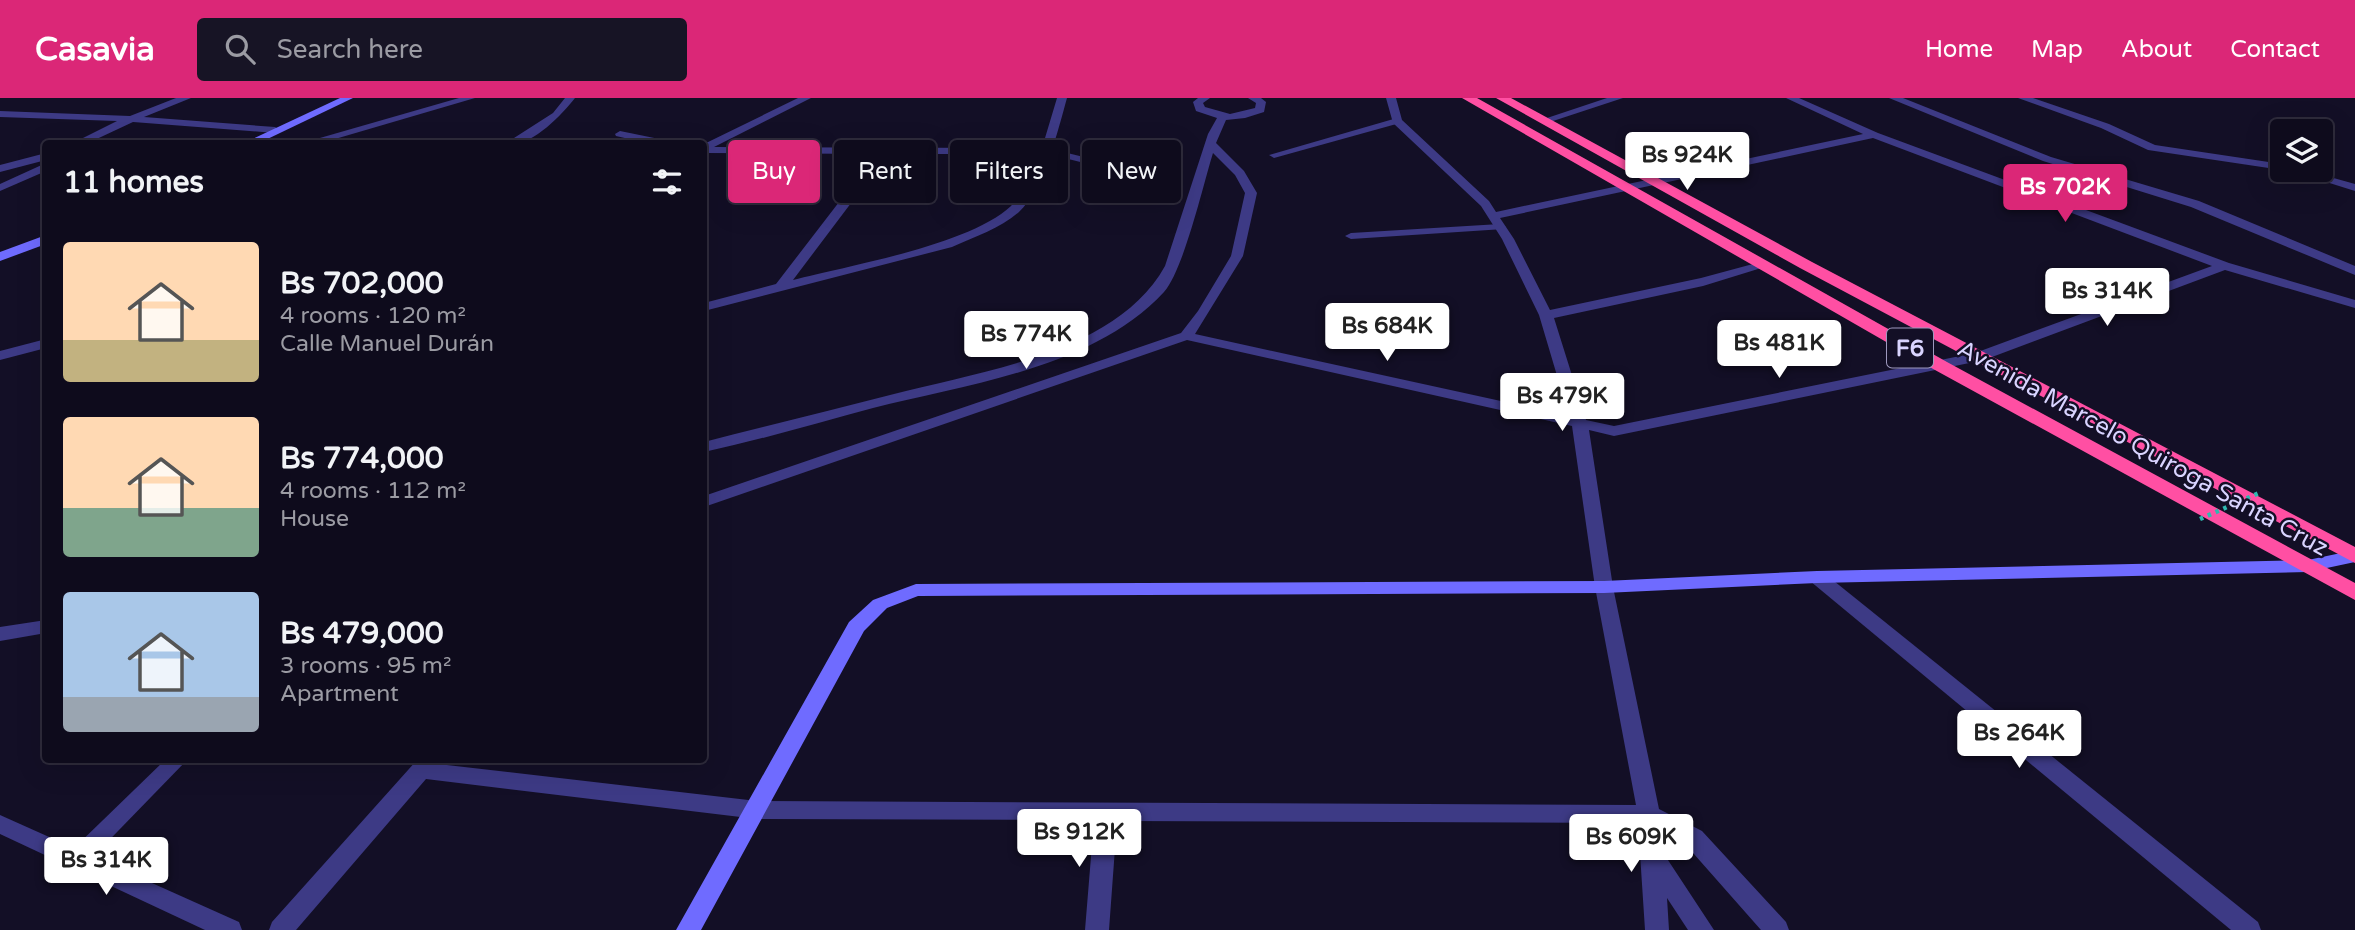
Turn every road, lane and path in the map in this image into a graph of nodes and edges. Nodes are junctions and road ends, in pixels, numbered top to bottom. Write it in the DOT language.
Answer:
graph roads {
  1 [pos="186,98"];
  2 [pos="348,98"];
  3 [pos="470,98"];
  4 [pos="570,98"];
  5 [pos="806,98"];
  6 [pos="1062,98"];
  7 [pos="1205,98"];
  8 [pos="1253,98"];
  9 [pos="1391,98"];
  10 [pos="1468,98"];
  11 [pos="1502,98"];
  12 [pos="1618,98"];
  13 [pos="1791,98"];
  14 [pos="1894,98"];
  15 [pos="2023,98"];
  16 [pos="0,114"];
  17 [pos="1223,116"];
  18 [pos="134,119"];
  19 [pos="1397,121"];
  20 [pos="1543,121"];
  21 [pos="275,130"];
  22 [pos="620,134"];
  23 [pos="1874,135"];
  24 [pos="93,136"];
  25 [pos="84,140"];
  26 [pos="88,140"];
  27 [pos="255,140"];
  28 [pos="318,140"];
  29 [pos="518,140"];
  30 [pos="649,140"];
  31 [pos="1050,140"];
  32 [pos="1210,144"];
  33 [pos="707,148"];
  34 [pos="707,149"];
  35 [pos="834,150"];
  36 [pos="1274,155"];
  37 [pos="42,157"];
  38 [pos="2270,165"];
  39 [pos="42,168"];
  40 [pos="0,169"];
  41 [pos="1656,182"];
  42 [pos="2333,182"];
  43 [pos="1622,186"];
  44 [pos="0,188"];
  45 [pos="2355,188"];
  46 [pos="845,203"];
  47 [pos="1020,203"];
  48 [pos="1496,222"];
  49 [pos="1350,236"];
  50 [pos="42,242"];
  51 [pos="0,257"];
  52 [pos="1763,265"];
  53 [pos="2224,266"];
  54 [pos="2355,271"];
  55 [pos="780,288"];
  56 [pos="2355,304"];
  57 [pos="707,306"];
  58 [pos="1546,315"];
  59 [pos="1186,335"];
  60 [pos="42,344"];
  61 [pos="0,356"];
  62 [pos="1979,357"];
  63 [pos="1941,366"];
  64 [pos="1580,425"];
  65 [pos="707,446"];
  66 [pos="2259,493"];
  67 [pos="707,501"];
  68 [pos="2200,519"];
  69 [pos="2355,556"];
  70 [pos="2308,566"];
  71 [pos="1817,577"];
  72 [pos="1604,587"];
  73 [pos="2355,593"];
  74 [pos="42,627"];
  75 [pos="0,634"];
  76 [pos="174,763"];
  77 [pos="425,765"];
  78 [pos="757,810"];
  79 [pos="1106,811"];
  80 [pos="1648,814"];
  81 [pos="0,824"];
  82 [pos="1653,858"];
  83 [pos="78,859"];
  84 [pos="230,930"];
  85 [pos="281,930"];
  86 [pos="688,930"];
  87 [pos="1097,930"];
  88 [pos="1657,930"];
  89 [pos="1702,930"];
  90 [pos="1777,930"];
  91 [pos="2249,930"];
  1 -- 18 [label="street"];
  2 -- 21 [label="street"];
  3 -- 28 [label="street"];
  4 -- 29 [label="street"];
  5 -- 33 [label="street"];
  6 -- 31 [label="street"];
  7 -- 17 [label="street"];
  8 -- 17 [label="street"];
  9 -- 19 [label="street"];
  10 -- 43 [label="highway, Avenida Marcelo Quiroga Santa Cruz / F6"];
  11 -- 20 [label="highway, Avenida Marcelo Quiroga Santa Cruz / F6"];
  12 -- 20 [label="street"];
  13 -- 23 [label="street"];
  14 -- 54 [label="street"];
  15 -- 38 [label="street"];
  16 -- 18 [label="street"];
  17 -- 32 [label="street"];
  18 -- 21 [label="street"];
  18 -- 24 [label="street"];
  19 -- 36 [label="lane"];
  19 -- 48 [label="street"];
  20 -- 41 [label="highway, Avenida Marcelo Quiroga Santa Cruz / F6"];
  21 -- 27 [label="street"];
  22 -- 30 [label="street"];
  23 -- 41 [label="street"];
  23 -- 53 [label="street"];
  24 -- 25 [label="street"];
  24 -- 26 [label="street"];
  32 -- 59 [label="street"];
  32 -- 65 [label="street"];
  34 -- 35 [label="street"];
  37 -- 40 [label="street"];
  39 -- 44 [label="street"];
  41 -- 43 [label="street"];
  41 -- 62 [label="highway, Avenida Marcelo Quiroga Santa Cruz / F6"];
  42 -- 45 [label="street"];
  43 -- 48 [label="street"];
  43 -- 52 [label="highway, Avenida Marcelo Quiroga Santa Cruz / F6"];
  46 -- 55 [label="street"];
  47 -- 55 [label="street"];
  48 -- 49 [label="lane"];
  48 -- 58 [label="street"];
  50 -- 51 [label="street"];
  52 -- 58 [label="street"];
  52 -- 63 [label="highway, Avenida Marcelo Quiroga Santa Cruz / F6"];
  53 -- 56 [label="street"];
  53 -- 62 [label="street"];
  55 -- 57 [label="street"];
  58 -- 64 [label="street"];
  59 -- 64 [label="street"];
  59 -- 67 [label="street"];
  60 -- 61 [label="street"];
  62 -- 63 [label="street"];
  62 -- 69 [label="highway, Avenida Marcelo Quiroga Santa Cruz / F6"];
  63 -- 64 [label="street"];
  63 -- 70 [label="highway, Avenida Marcelo Quiroga Santa Cruz / F6"];
  64 -- 72 [label="street"];
  66 -- 68 [label="path, bridge"];
  69 -- 70 [label="street"];
  70 -- 71 [label="street"];
  70 -- 73 [label="highway, Avenida Marcelo Quiroga Santa Cruz / F6"];
  71 -- 72 [label="street"];
  71 -- 91 [label="street"];
  72 -- 78 [label="street"];
  72 -- 80 [label="street"];
  74 -- 75 [label="street"];
  76 -- 83 [label="lane"];
  77 -- 78 [label="street"];
  77 -- 85 [label="street"];
  78 -- 79 [label="street"];
  78 -- 86 [label="street"];
  79 -- 80 [label="street"];
  79 -- 87 [label="street"];
  80 -- 82 [label="street"];
  80 -- 90 [label="street"];
  81 -- 83 [label="street"];
  82 -- 88 [label="street"];
  82 -- 89 [label="street"];
  83 -- 84 [label="street"];
}
